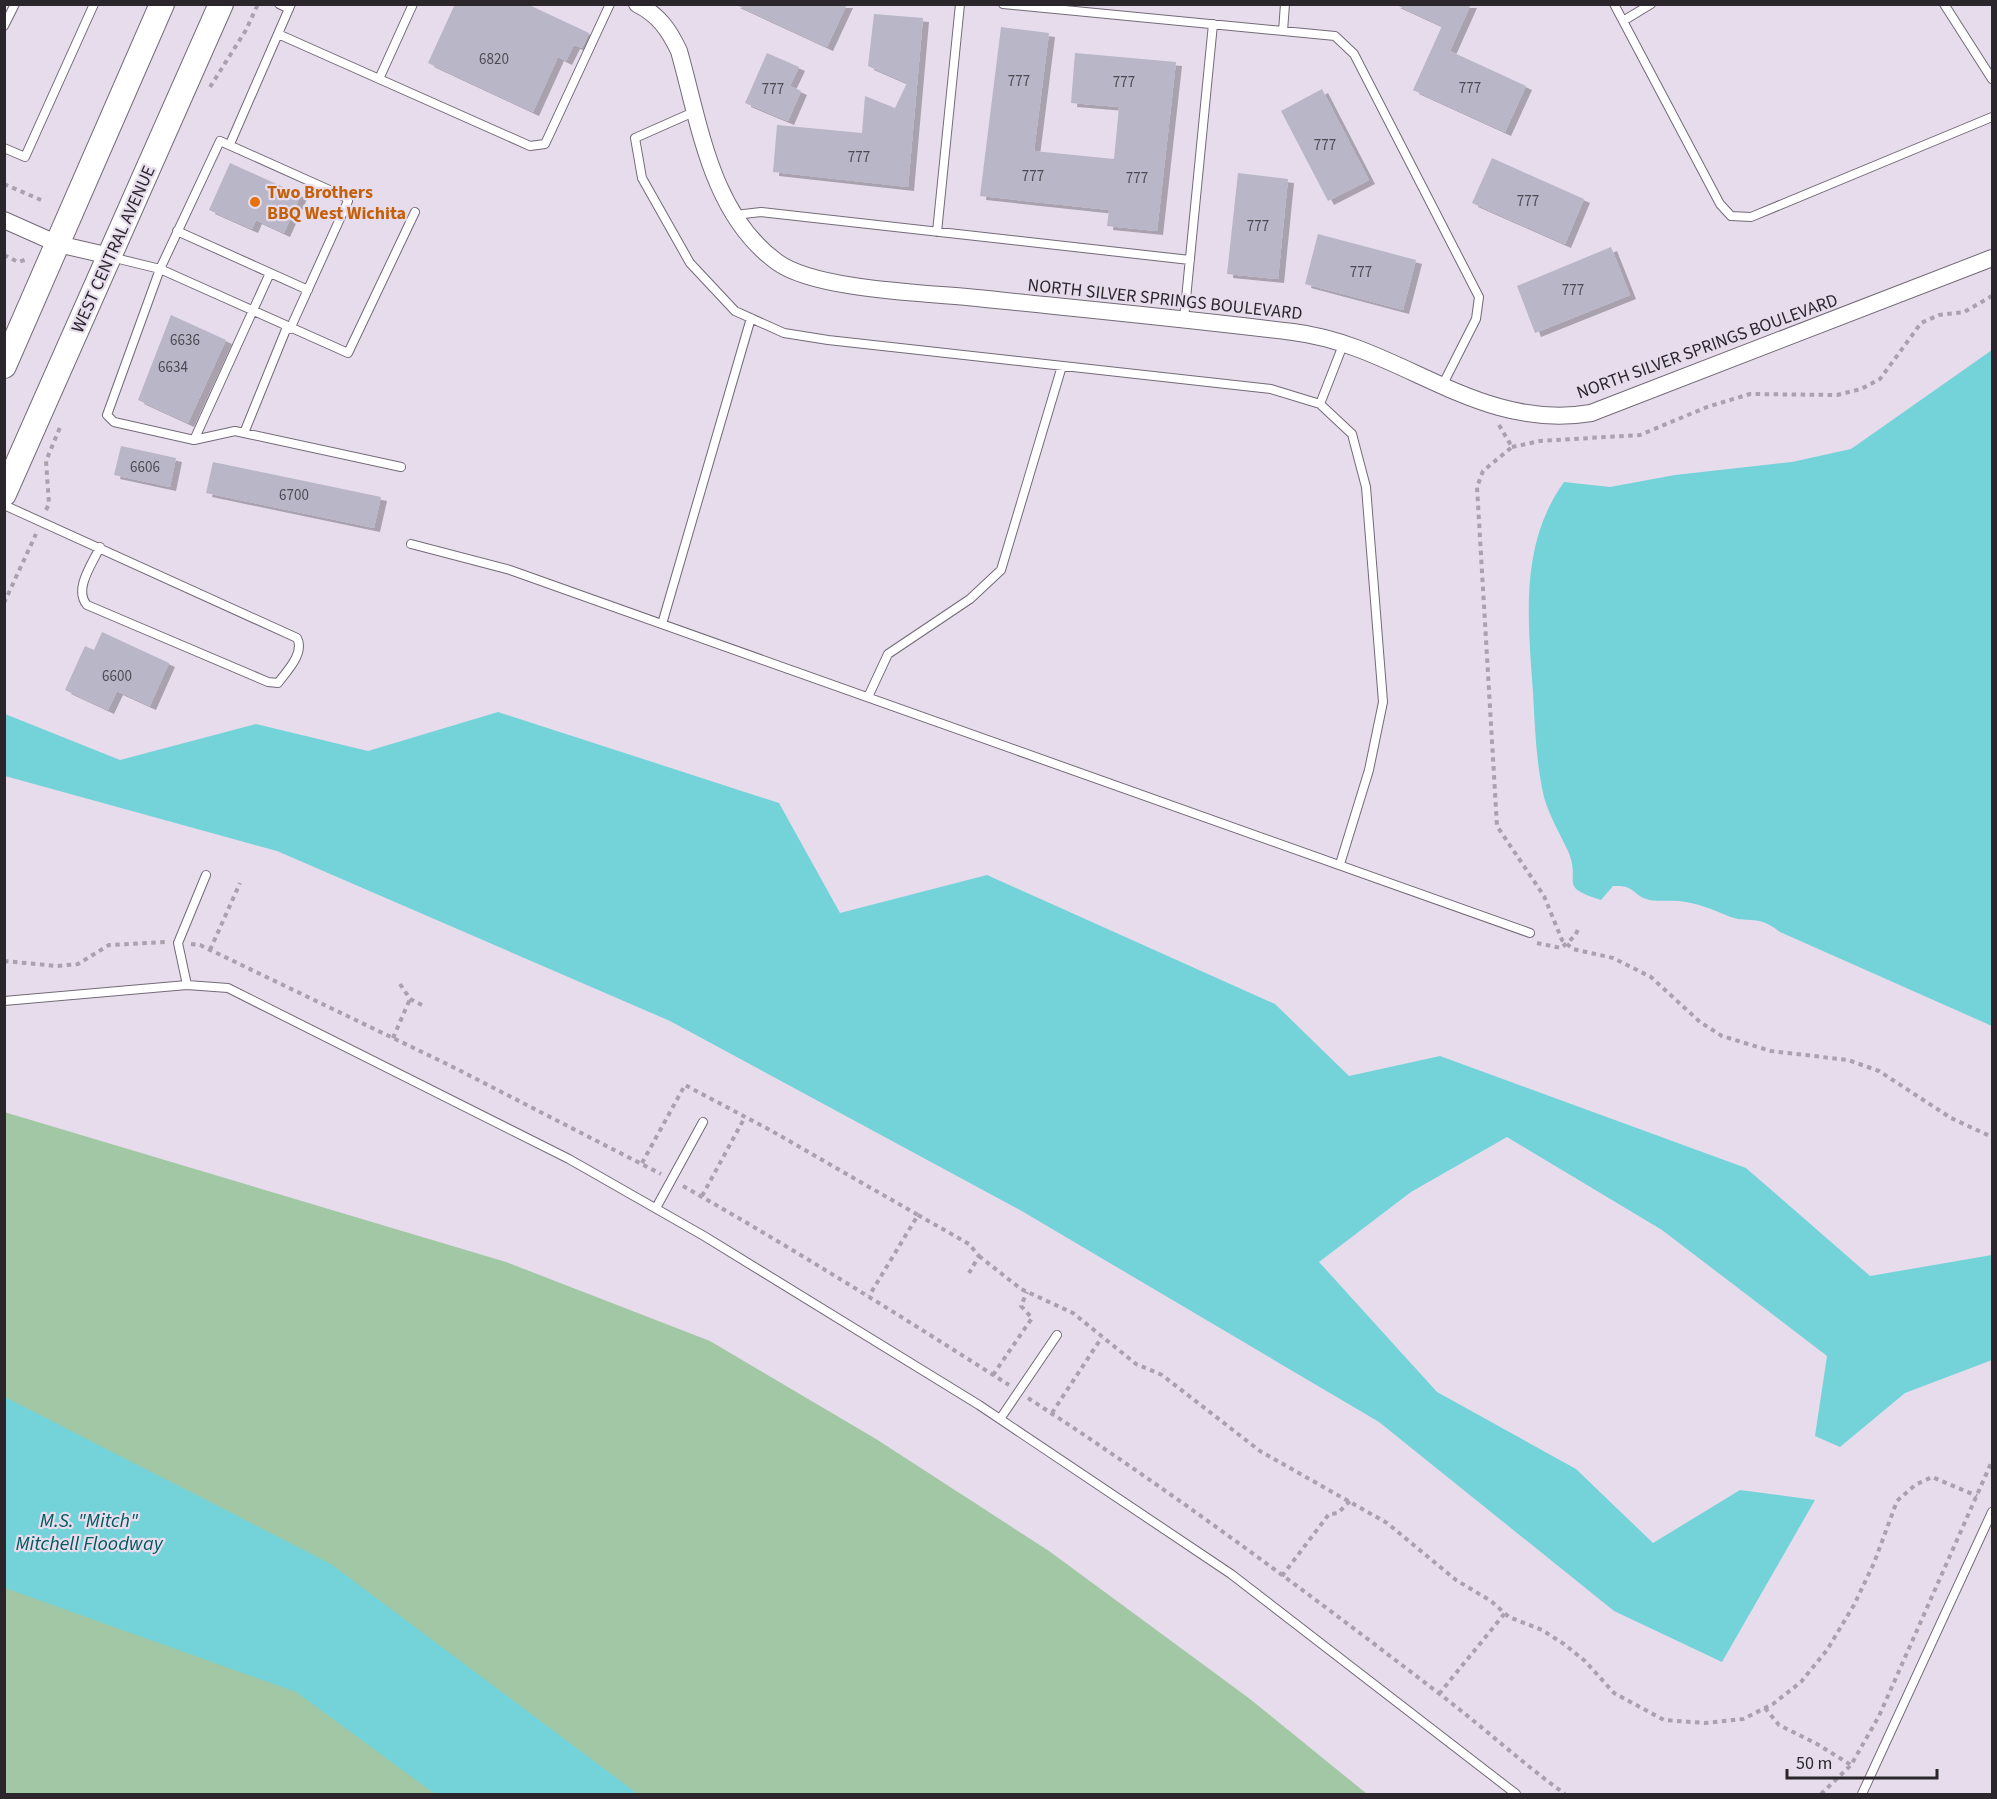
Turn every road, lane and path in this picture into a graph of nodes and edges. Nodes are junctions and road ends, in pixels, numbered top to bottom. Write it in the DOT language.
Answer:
graph roads {
  1 [pos="15,4"];
  2 [pos="94,4"];
  3 [pos="162,4"];
  4 [pos="221,4"];
  5 [pos="258,4"];
  6 [pos="279,4"];
  7 [pos="413,4"];
  8 [pos="610,4"];
  9 [pos="960,4"];
  10 [pos="1003,4"];
  11 [pos="1285,4"];
  12 [pos="1614,4"];
  13 [pos="1651,4"];
  14 [pos="1944,4"];
  15 [pos="290,7"];
  16 [pos="649,7"];
  17 [pos="1623,21"];
  18 [pos="1213,24"];
  19 [pos="5,26"];
  20 [pos="1283,31"];
  21 [pos="278,34"];
  22 [pos="379,79"];
  23 [pos="1992,79"];
  24 [pos="203,97"];
  25 [pos="696,111"];
  26 [pos="1992,117"];
  27 [pos="230,144"];
  28 [pos="4,148"];
  29 [pos="4,184"];
  30 [pos="41,200"];
  31 [pos="416,212"];
  32 [pos="733,215"];
  33 [pos="4,220"];
  34 [pos="177,231"];
  35 [pos="937,232"];
  36 [pos="58,244"];
  37 [pos="4,255"];
  38 [pos="110,256"];
  39 [pos="32,258"];
  40 [pos="1992,258"];
  41 [pos="1190,260"];
  42 [pos="160,269"];
  43 [pos="270,273"];
  44 [pos="308,290"];
  45 [pos="1992,296"];
  46 [pos="252,312"];
  47 [pos="751,318"];
  48 [pos="1184,320"];
  49 [pos="289,328"];
  50 [pos="1343,345"];
  51 [pos="4,366"];
  52 [pos="1062,366"];
  53 [pos="1442,386"];
  54 [pos="1320,404"];
  55 [pos="62,423"];
  56 [pos="1498,424"];
  57 [pos="244,433"];
  58 [pos="194,440"];
  59 [pos="1512,447"];
  60 [pos="401,467"];
  61 [pos="4,494"];
  62 [pos="4,505"];
  63 [pos="41,521"];
  64 [pos="411,544"];
  65 [pos="100,547"];
  66 [pos="4,603"];
  67 [pos="662,624"];
  68 [pos="868,697"];
  69 [pos="1340,864"];
  70 [pos="207,875"];
  71 [pos="240,883"];
  72 [pos="1579,927"];
  73 [pos="1532,938"];
  74 [pos="1567,944"];
  75 [pos="210,950"];
  76 [pos="400,984"];
  77 [pos="187,985"];
  78 [pos="410,999"];
  79 [pos="4,1001"];
  80 [pos="422,1005"];
  81 [pos="393,1038"];
  82 [pos="745,1117"];
  83 [pos="703,1122"];
  84 [pos="1992,1137"];
  85 [pos="642,1163"];
  86 [pos="702,1196"];
  87 [pos="656,1208"];
  88 [pos="918,1215"];
  89 [pos="979,1256"];
  90 [pos="969,1273"];
  91 [pos="1027,1292"];
  92 [pos="869,1296"];
  93 [pos="1056,1335"];
  94 [pos="1102,1337"];
  95 [pos="993,1375"];
  96 [pos="1052,1413"];
  97 [pos="1000,1419"];
  98 [pos="1992,1461"];
  99 [pos="1977,1496"];
  100 [pos="1350,1501"];
  101 [pos="1992,1512"];
  102 [pos="1282,1576"];
  103 [pos="1505,1613"];
  104 [pos="1439,1694"];
  105 [pos="1765,1708"];
  106 [pos="1851,1765"];
  107 [pos="1516,1794"];
  108 [pos="1821,1794"];
  109 [pos="1862,1794"];
  1 -- 19 [label="lane"];
  2 -- 28 [label="lane"];
  3 -- 36 [label="main road"];
  4 -- 38 [label="main road, WEST CENTRAL AVENUE"];
  5 -- 24 [label="path"];
  6 -- 15 [label="lane"];
  7 -- 22 [label="lane"];
  8 -- 22 [label="lane"];
  9 -- 35 [label="lane"];
  10 -- 18 [label="lane"];
  11 -- 20 [label="lane"];
  12 -- 17 [label="lane"];
  13 -- 17 [label="lane"];
  14 -- 23 [label="lane"];
  15 -- 21 [label="lane"];
  16 -- 25 [label="street, NORTH SILVER SPRINGS BOULEVARD"];
  17 -- 26 [label="lane"];
  18 -- 20 [label="lane"];
  18 -- 41 [label="lane"];
  20 -- 53 [label="lane"];
  21 -- 22 [label="lane"];
  21 -- 27 [label="lane"];
  25 -- 32 [label="street, NORTH SILVER SPRINGS BOULEVARD"];
  25 -- 47 [label="lane"];
  27 -- 34 [label="lane"];
  27 -- 44 [label="lane"];
  29 -- 30 [label="path"];
  31 -- 49 [label="lane"];
  32 -- 35 [label="lane"];
  32 -- 48 [label="street, NORTH SILVER SPRINGS BOULEVARD"];
  33 -- 36 [label="street"];
  34 -- 42 [label="lane"];
  34 -- 43 [label="lane"];
  35 -- 41 [label="lane"];
  36 -- 38 [label="street"];
  36 -- 51 [label="main road"];
  37 -- 39 [label="path"];
  38 -- 42 [label="lane"];
  38 -- 61 [label="main road, WEST CENTRAL AVENUE"];
  40 -- 53 [label="street, NORTH SILVER SPRINGS BOULEVARD"];
  41 -- 48 [label="lane"];
  42 -- 46 [label="lane"];
  42 -- 58 [label="lane"];
  43 -- 44 [label="lane"];
  43 -- 46 [label="lane"];
  44 -- 49 [label="lane"];
  45 -- 59 [label="path"];
  46 -- 49 [label="lane"];
  46 -- 58 [label="lane"];
  47 -- 52 [label="lane"];
  47 -- 67 [label="lane"];
  48 -- 50 [label="street, NORTH SILVER SPRINGS BOULEVARD"];
  49 -- 57 [label="lane"];
  50 -- 53 [label="street, NORTH SILVER SPRINGS BOULEVARD"];
  50 -- 54 [label="lane"];
  52 -- 54 [label="lane"];
  52 -- 68 [label="lane"];
  54 -- 69 [label="lane"];
  55 -- 63 [label="path"];
  56 -- 59 [label="path"];
  57 -- 58 [label="lane"];
  57 -- 60 [label="lane"];
  59 -- 74 [label="path"];
  62 -- 63 [label="lane"];
  63 -- 65 [label="lane"];
  63 -- 66 [label="path"];
  64 -- 67 [label="lane"];
  65 -- 65 [label="lane"];
  67 -- 68 [label="lane"];
  68 -- 69 [label="lane"];
  69 -- 73 [label="lane"];
  70 -- 77 [label="lane"];
  71 -- 75 [label="path"];
  72 -- 74 [label="path"];
  73 -- 74 [label="path"];
  74 -- 84 [label="path"];
  76 -- 78 [label="path"];
  77 -- 79 [label="lane"];
  77 -- 87 [label="lane"];
  78 -- 80 [label="path"];
  78 -- 81 [label="path"];
  82 -- 85 [label="path"];
  82 -- 86 [label="path"];
  82 -- 88 [label="path"];
  83 -- 87 [label="lane"];
  87 -- 97 [label="lane"];
  88 -- 89 [label="path"];
  88 -- 92 [label="path"];
  89 -- 90 [label="path"];
  89 -- 91 [label="path"];
  91 -- 94 [label="path"];
  91 -- 95 [label="path"];
  93 -- 97 [label="lane"];
  94 -- 96 [label="path"];
  94 -- 100 [label="path"];
  97 -- 107 [label="lane"];
  98 -- 99 [label="path"];
  99 -- 105 [label="path"];
  99 -- 106 [label="path"];
  100 -- 102 [label="path"];
  100 -- 103 [label="path"];
  101 -- 109 [label="lane"];
  103 -- 104 [label="path"];
  103 -- 105 [label="path"];
  105 -- 106 [label="path"];
  106 -- 108 [label="path"];
}
